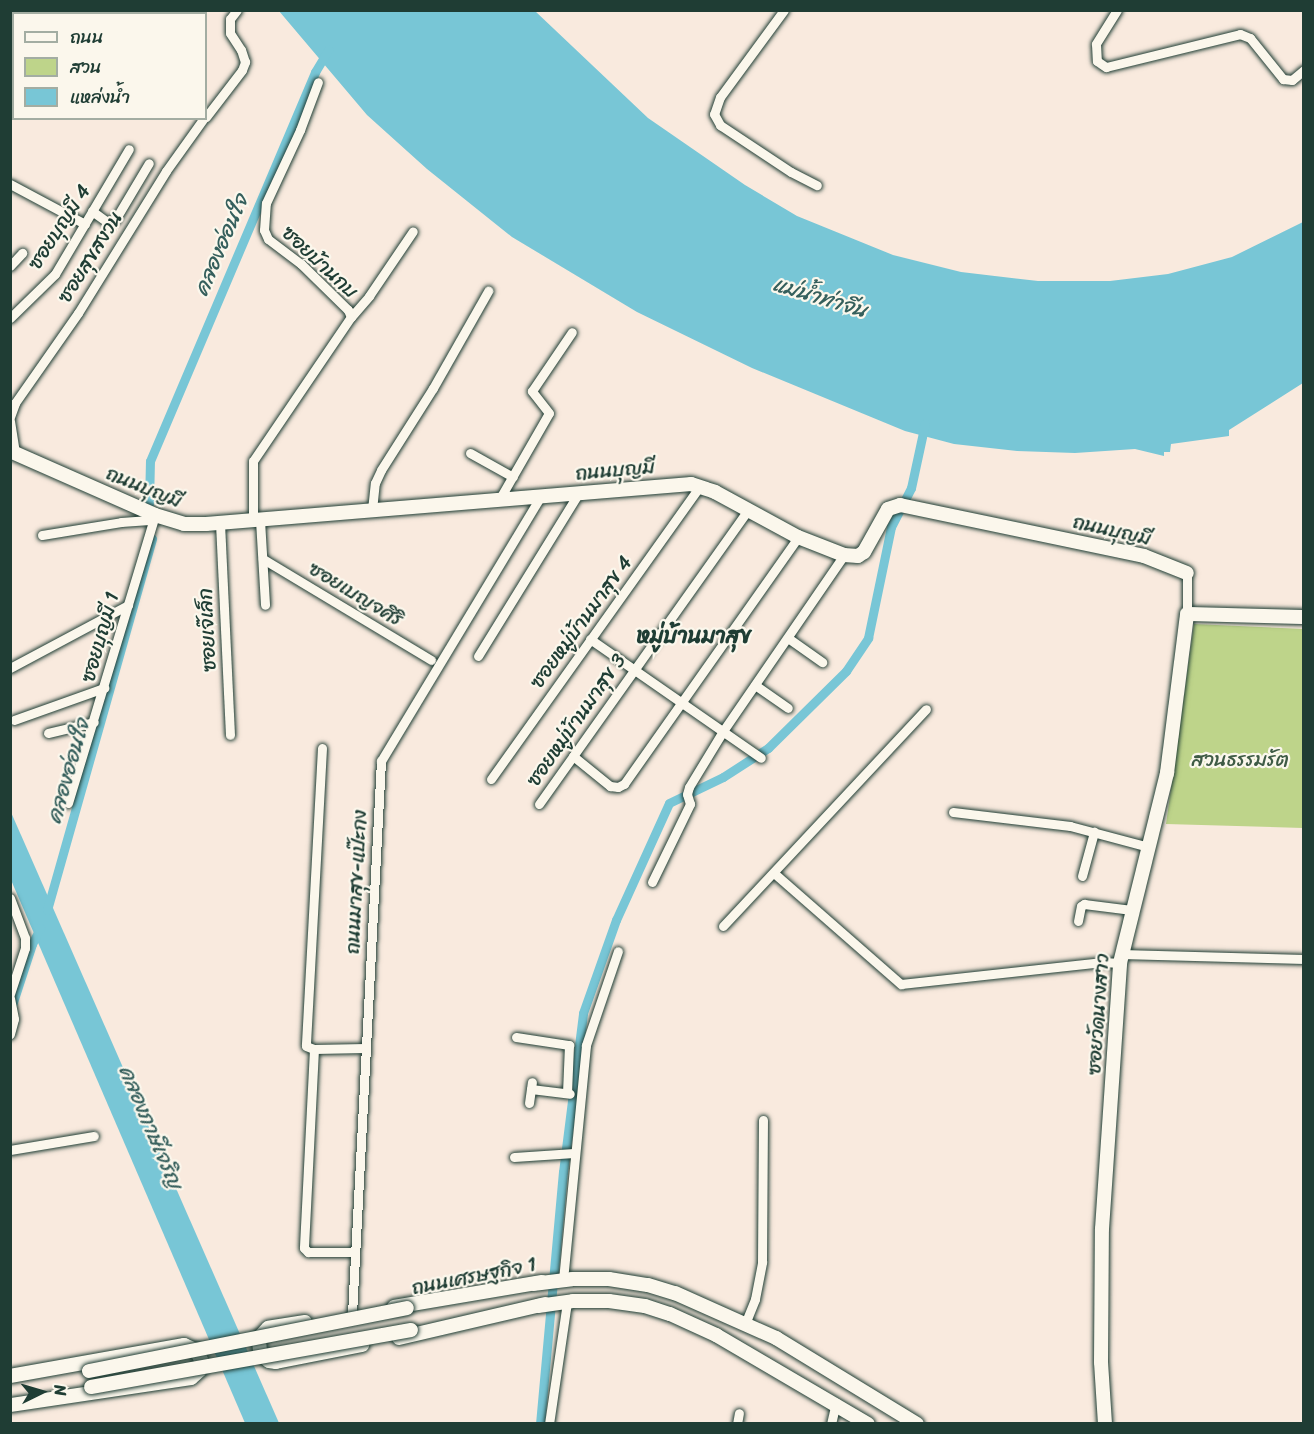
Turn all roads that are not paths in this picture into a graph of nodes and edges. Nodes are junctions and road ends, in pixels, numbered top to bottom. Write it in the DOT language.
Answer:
graph roads {
  1 [pos="237,10"];
  2 [pos="784,10"];
  3 [pos="1117,10"];
  4 [pos="1304,70"];
  5 [pos="318,82"];
  6 [pos="207,115"];
  7 [pos="204,120"];
  8 [pos="129,148"];
  9 [pos="149,163"];
  10 [pos="10,184"];
  11 [pos="817,185"];
  12 [pos="92,211"];
  13 [pos="85,224"];
  14 [pos="413,231"];
  15 [pos="22,254"];
  16 [pos="10,266"];
  17 [pos="488,291"];
  18 [pos="351,316"];
  19 [pos="10,318"];
  20 [pos="572,332"];
  21 [pos="10,419"];
  22 [pos="13,452"];
  23 [pos="470,453"];
  24 [pos="513,477"];
  25 [pos="700,486"];
  26 [pos="578,494"];
  27 [pos="541,496"];
  28 [pos="500,500"];
  29 [pos="372,510"];
  30 [pos="747,511"];
  31 [pos="154,518"];
  32 [pos="256,520"];
  33 [pos="220,523"];
  34 [pos="42,535"];
  35 [pos="798,537"];
  36 [pos="844,555"];
  37 [pos="263,560"];
  38 [pos="1187,573"];
  39 [pos="128,605"];
  40 [pos="265,605"];
  41 [pos="1187,614"];
  42 [pos="1304,617"];
  43 [pos="788,638"];
  44 [pos="590,639"];
  45 [pos="477,656"];
  46 [pos="430,660"];
  47 [pos="822,662"];
  48 [pos="10,668"];
  49 [pos="634,669"];
  50 [pos="755,685"];
  51 [pos="104,688"];
  52 [pos="680,701"];
  53 [pos="788,708"];
  54 [pos="926,709"];
  55 [pos="14,720"];
  56 [pos="94,722"];
  57 [pos="723,731"];
  58 [pos="48,733"];
  59 [pos="230,735"];
  60 [pos="322,748"];
  61 [pos="573,756"];
  62 [pos="761,758"];
  63 [pos="491,779"];
  64 [pos="68,803"];
  65 [pos="539,804"];
  66 [pos="953,812"];
  67 [pos="1094,832"];
  68 [pos="1149,847"];
  69 [pos="774,873"];
  70 [pos="1082,876"];
  71 [pos="652,882"];
  72 [pos="11,900"];
  73 [pos="1132,910"];
  74 [pos="1078,921"];
  75 [pos="723,926"];
  76 [pos="618,951"];
  77 [pos="1121,959"];
  78 [pos="1304,959"];
  79 [pos="10,996"];
  80 [pos="12,1008"];
  81 [pos="10,1034"];
  82 [pos="516,1037"];
  83 [pos="365,1048"];
  84 [pos="314,1049"];
  85 [pos="567,1094"];
  86 [pos="580,1094"];
  87 [pos="529,1103"];
  88 [pos="763,1120"];
  89 [pos="94,1136"];
  90 [pos="10,1150"];
  91 [pos="574,1153"];
  92 [pos="514,1157"];
  93 [pos="354,1252"];
  94 [pos="563,1280"];
  95 [pos="542,1282"];
  96 [pos="567,1302"];
  97 [pos="545,1304"];
  98 [pos="352,1314"];
  99 [pos="746,1324"];
  100 [pos="10,1376"];
  101 [pos="10,1382"];
  102 [pos="10,1399"];
  103 [pos="836,1403"];
  104 [pos="10,1405"];
  105 [pos="739,1413"];
  106 [pos="549,1424"];
  107 [pos="737,1424"];
  108 [pos="831,1424"];
  109 [pos="868,1424"];
  110 [pos="917,1424"];
  111 [pos="1105,1424"];
  1 -- 6 [label="street, ซอยสุขสงวน"];
  2 -- 11 [label="street"];
  3 -- 4 [label="street"];
  5 -- 18 [label="street, ซอยบ้านกบ"];
  7 -- 21 [label="street, ซอยสุขสงวน"];
  8 -- 12 [label="street, ซอยบุญมี 4"];
  9 -- 12 [label="street"];
  10 -- 13 [label="street"];
  12 -- 13 [label="street, ซอยบุญมี 4"];
  13 -- 19 [label="street, ซอยบุญมี 4"];
  14 -- 18 [label="street"];
  15 -- 16 [label="street"];
  17 -- 29 [label="street"];
  18 -- 32 [label="street, ซอยบ้านกบ"];
  20 -- 24 [label="street"];
  21 -- 22 [label="street, ซอยสุขสงวน"];
  22 -- 31 [label="main road, ถนนบุญมี"];
  23 -- 24 [label="street"];
  24 -- 28 [label="street"];
  25 -- 26 [label="main road, ถนนบุญมี"];
  25 -- 30 [label="main road, ถนนบุญมี"];
  25 -- 44 [label="street, ซอยหมู่บ้านมาสุข 4"];
  26 -- 27 [label="main road, ถนนบุญมี"];
  26 -- 45 [label="street"];
  27 -- 28 [label="main road, ถนนบุญมี"];
  27 -- 83 [label="street, ถนนมาสุข-แป๊ะกง"];
  28 -- 29 [label="main road, ถนนบุญมี"];
  29 -- 32 [label="main road, ถนนบุญมี"];
  30 -- 35 [label="main road, ถนนบุญมี"];
  30 -- 49 [label="street, ซอยหมู่บ้านมาสุข 3"];
  31 -- 33 [label="main road, ถนนบุญมี"];
  31 -- 34 [label="street"];
  31 -- 39 [label="street, ซอยบุญมี 1"];
  32 -- 33 [label="main road, ถนนบุญมี"];
  32 -- 37 [label="street"];
  33 -- 59 [label="street, ซอยเจ๊เล็ก"];
  35 -- 36 [label="main road, ถนนบุญมี"];
  35 -- 52 [label="street"];
  36 -- 38 [label="main road, ถนนบุญมี"];
  36 -- 43 [label="street"];
  37 -- 40 [label="street"];
  37 -- 46 [label="street, ซอยเบญจศิริ"];
  38 -- 41 [label="street"];
  39 -- 48 [label="street"];
  39 -- 51 [label="street, ซอยบุญมี 1"];
  41 -- 42 [label="main road"];
  41 -- 68 [label="main road, ซอยวัดนางสาว"];
  43 -- 47 [label="street"];
  43 -- 50 [label="street"];
  44 -- 49 [label="street"];
  44 -- 63 [label="street, ซอยหมู่บ้านมาสุข 4"];
  49 -- 52 [label="street"];
  49 -- 61 [label="street, ซอยหมู่บ้านมาสุข 3"];
  50 -- 53 [label="street"];
  50 -- 57 [label="street"];
  51 -- 55 [label="street"];
  51 -- 56 [label="street, ซอยบุญมี 1"];
  52 -- 57 [label="street"];
  52 -- 61 [label="street"];
  54 -- 69 [label="street"];
  56 -- 58 [label="street"];
  56 -- 64 [label="street, ซอยบุญมี 1"];
  57 -- 62 [label="street"];
  57 -- 71 [label="street"];
  60 -- 84 [label="street"];
  61 -- 65 [label="street, ซอยหมู่บ้านมาสุข 3"];
  66 -- 67 [label="street"];
  67 -- 68 [label="street"];
  67 -- 70 [label="street"];
  68 -- 73 [label="main road, ซอยวัดนางสาว"];
  69 -- 75 [label="street"];
  69 -- 77 [label="street"];
  72 -- 79 [label="street"];
  73 -- 74 [label="street"];
  73 -- 77 [label="main road, ซอยวัดนางสาว"];
  76 -- 86 [label="street"];
  77 -- 78 [label="street"];
  77 -- 111 [label="main road, ซอยวัดนางสาว"];
  79 -- 80 [label="street"];
  80 -- 81 [label="street"];
  82 -- 85 [label="street"];
  83 -- 84 [label="street"];
  83 -- 93 [label="street, ถนนมาสุข-แป๊ะกง"];
  84 -- 93 [label="street"];
  85 -- 86 [label="street"];
  85 -- 87 [label="street"];
  86 -- 91 [label="street"];
  88 -- 99 [label="street"];
  89 -- 90 [label="street"];
  91 -- 92 [label="street"];
  91 -- 94 [label="street"];
  93 -- 98 [label="street, ถนนมาสุข-แป๊ะกง"];
  94 -- 95 [label="main road, ถนนเศรษฐกิจ 1"];
  94 -- 99 [label="main road, ถนนเศรษฐกิจ 1"];
  95 -- 98 [label="main road"];
  95 -- 101 [label="main road, ถนนเศรษฐกิจ 1, bridge"];
  96 -- 97 [label="main road, ถนนเศรษฐกิจ 1"];
  96 -- 103 [label="main road, ถนนเศรษฐกิจ 1"];
  96 -- 106 [label="street"];
  97 -- 98 [label="main road"];
  97 -- 102 [label="main road, ถนนเศรษฐกิจ 1, bridge"];
  99 -- 110 [label="main road, ถนนเศรษฐกิจ 1"];
  100 -- 104 [label="main road"];
  103 -- 108 [label="street"];
  103 -- 109 [label="main road, ถนนเศรษฐกิจ 1"];
  105 -- 107 [label="street"];
}
